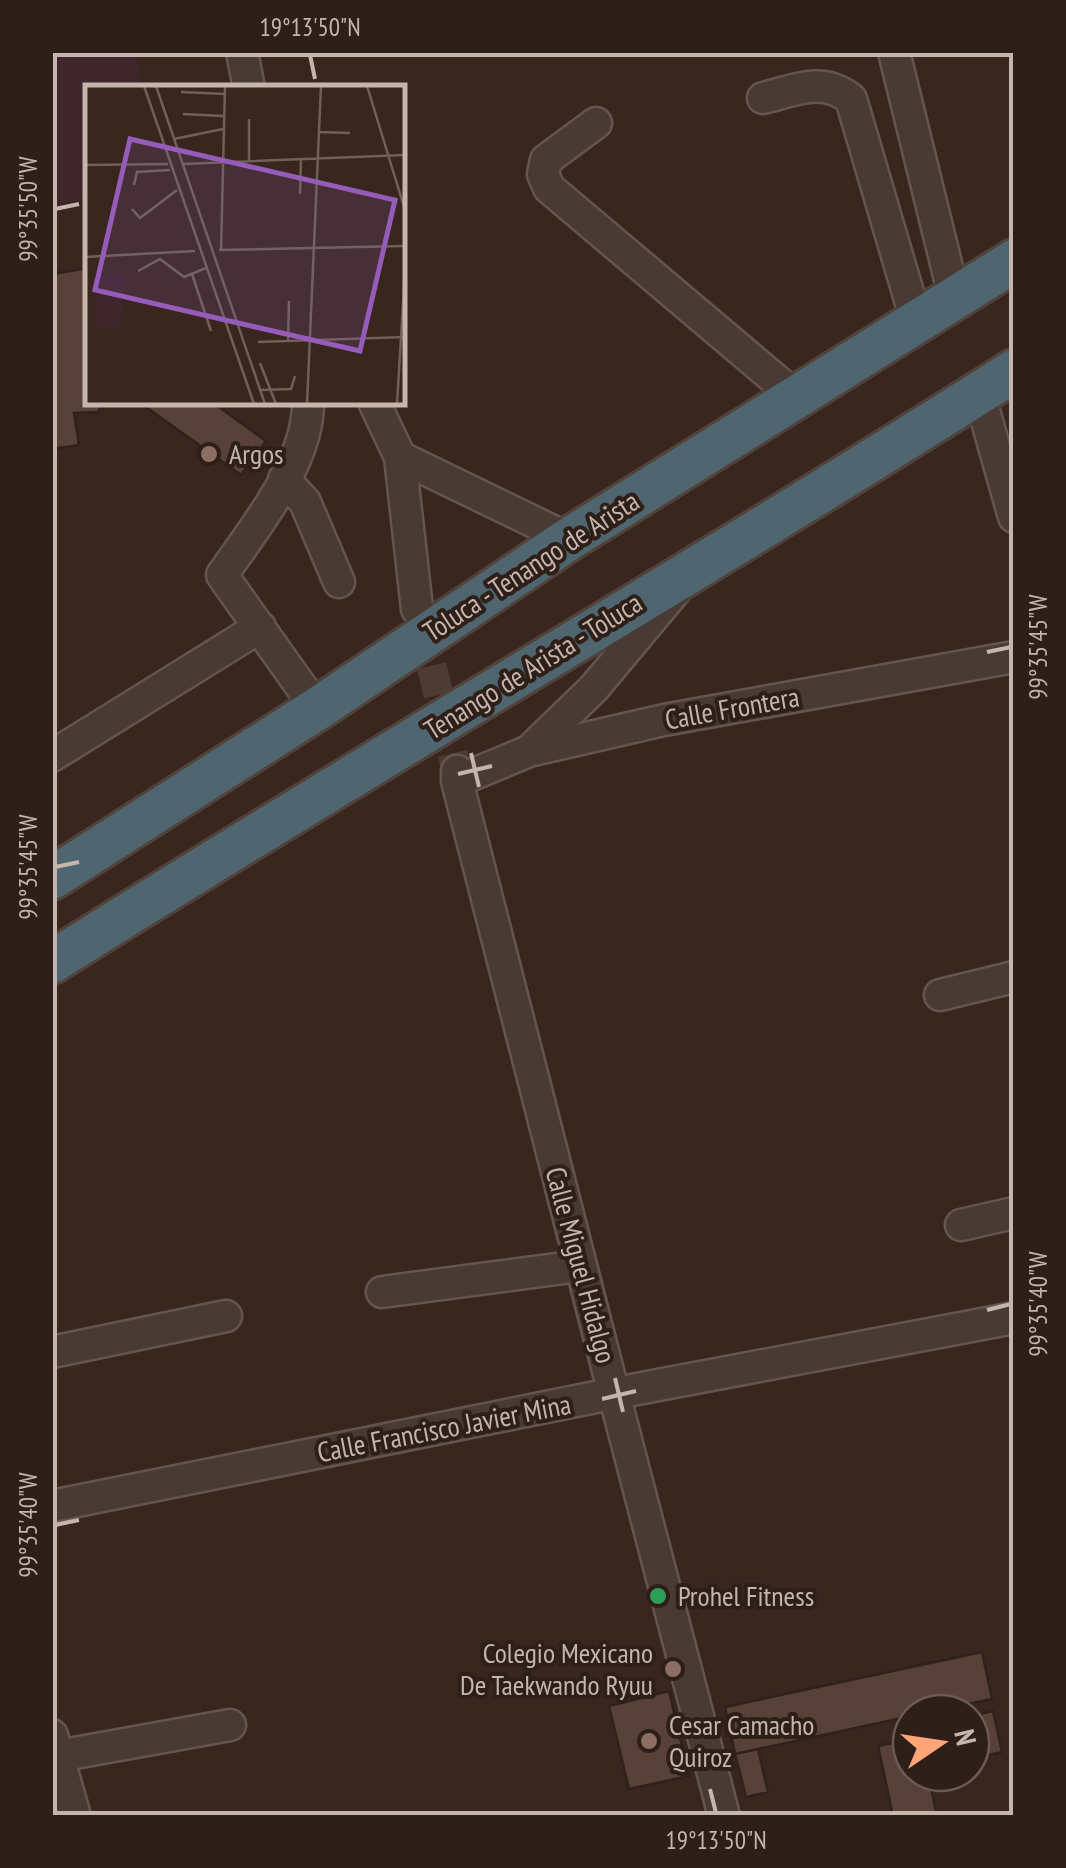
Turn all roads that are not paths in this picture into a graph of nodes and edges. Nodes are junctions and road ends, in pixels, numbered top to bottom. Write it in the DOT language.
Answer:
graph roads {
  1 [pos="242,52"];
  2 [pos="894,52"];
  3 [pos="248,85"];
  4 [pos="763,98"];
  5 [pos="596,123"];
  6 [pos="1014,261"];
  7 [pos="954,296"];
  8 [pos="916,320"];
  9 [pos="996,382"];
  10 [pos="795,396"];
  11 [pos="308,405"];
  12 [pos="375,405"];
  13 [pos="400,457"];
  14 [pos="284,479"];
  15 [pos="1014,517"];
  16 [pos="569,538"];
  17 [pos="699,564"];
  18 [pos="339,582"];
  19 [pos="417,609"];
  20 [pos="260,627"];
  21 [pos="1014,657"];
  22 [pos="317,708"];
  23 [pos="529,751"];
  24 [pos="52,756"];
  25 [pos="457,776"];
  26 [pos="52,878"];
  27 [pos="52,962"];
  28 [pos="1014,977"];
  29 [pos="940,995"];
  30 [pos="1014,1213"];
  31 [pos="961,1225"];
  32 [pos="580,1266"];
  33 [pos="382,1292"];
  34 [pos="226,1316"];
  35 [pos="1014,1318"];
  36 [pos="52,1352"];
  37 [pos="616,1393"];
  38 [pos="52,1506"];
  39 [pos="230,1725"];
  40 [pos="55,1746"];
  41 [pos="75,1816"];
  42 [pos="724,1816"];
  1 -- 3 [label="street"];
  2 -- 7 [label="street"];
  4 -- 8 [label="street"];
  5 -- 10 [label="street"];
  6 -- 7 [label="highway, Toluca - Tenango de Arista"];
  7 -- 8 [label="highway, Toluca - Tenango de Arista"];
  8 -- 10 [label="highway, Toluca - Tenango de Arista"];
  9 -- 15 [label="street"];
  9 -- 17 [label="highway, Tenango de Arista - Toluca"];
  10 -- 16 [label="highway, Toluca - Tenango de Arista"];
  11 -- 14 [label="street"];
  12 -- 13 [label="street"];
  13 -- 16 [label="street"];
  13 -- 19 [label="street"];
  14 -- 18 [label="street"];
  14 -- 20 [label="street"];
  16 -- 22 [label="highway, Toluca - Tenango de Arista"];
  17 -- 23 [label="street"];
  17 -- 27 [label="highway, Tenango de Arista - Toluca"];
  20 -- 22 [label="street"];
  20 -- 24 [label="street"];
  21 -- 23 [label="street, Calle Frontera"];
  22 -- 26 [label="highway, Toluca - Tenango de Arista"];
  23 -- 25 [label="street, Calle Frontera"];
  25 -- 32 [label="street, Calle Miguel Hidalgo"];
  28 -- 29 [label="street"];
  30 -- 31 [label="street"];
  32 -- 33 [label="street"];
  32 -- 37 [label="street, Calle Miguel Hidalgo"];
  34 -- 36 [label="street"];
  35 -- 37 [label="street, Calle Francisco Javier Mina"];
  37 -- 38 [label="street, Calle Francisco Javier Mina"];
  37 -- 42 [label="street, Calle Miguel Hidalgo"];
  39 -- 40 [label="street"];
  40 -- 41 [label="street"];
}
